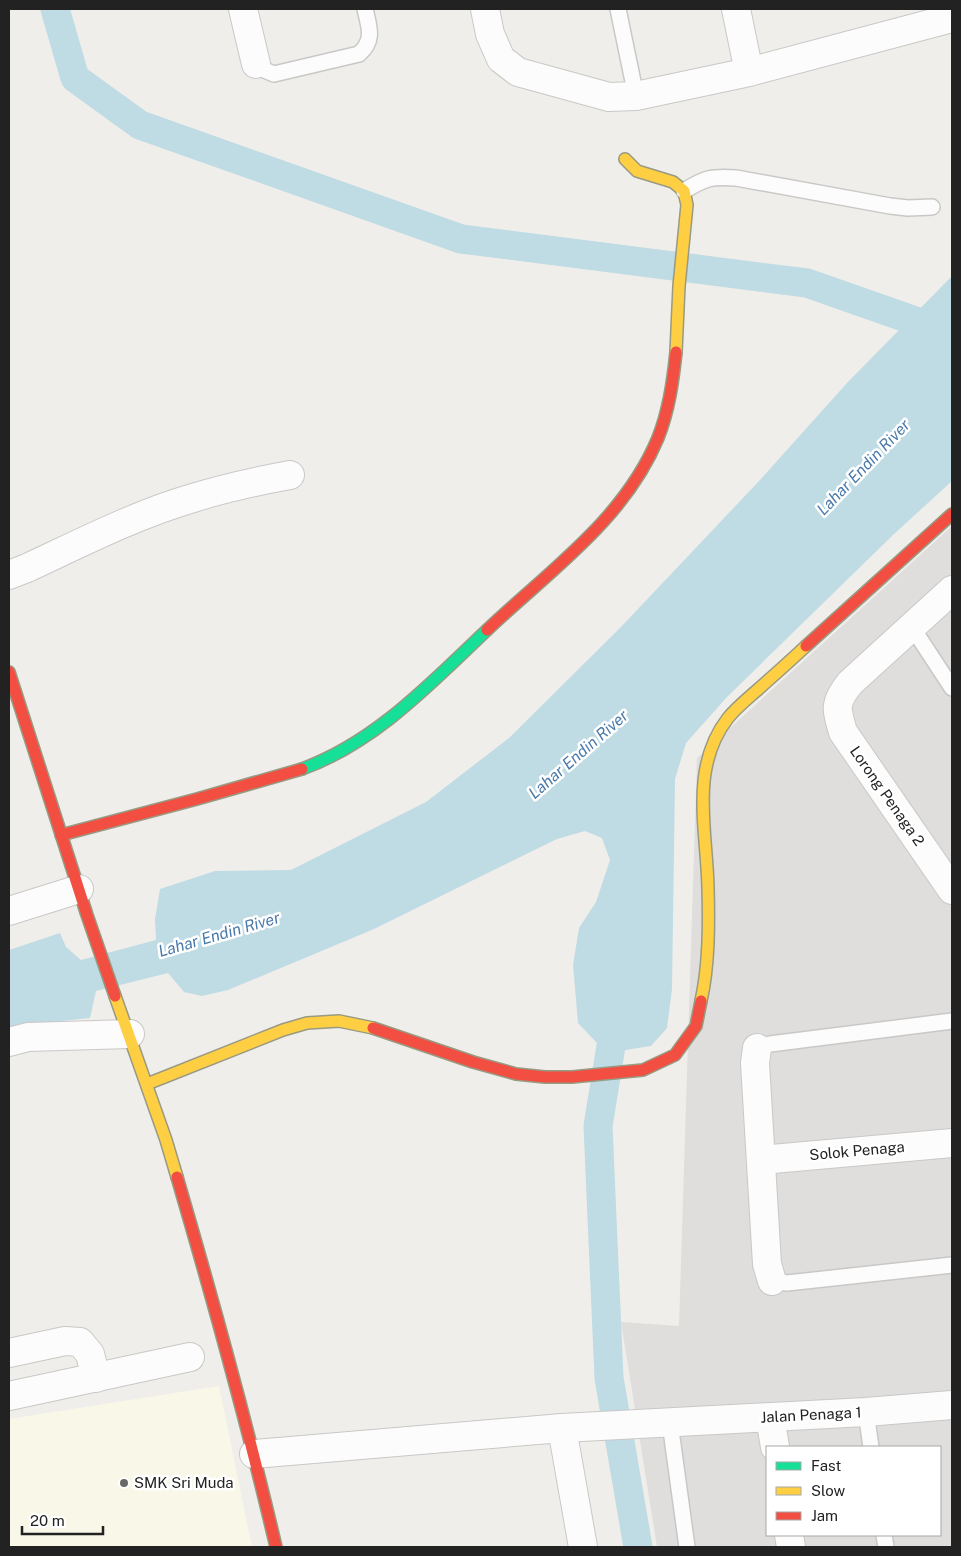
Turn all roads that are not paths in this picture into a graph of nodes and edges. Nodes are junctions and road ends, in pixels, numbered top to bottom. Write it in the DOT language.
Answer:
graph roads {
  1 [pos="243,9"];
  2 [pos="365,9"];
  3 [pos="485,9"];
  4 [pos="618,9"];
  5 [pos="736,9"];
  6 [pos="952,18"];
  7 [pos="256,64"];
  8 [pos="749,72"];
  9 [pos="636,96"];
  10 [pos="624,158"];
  11 [pos="684,190"];
  12 [pos="932,207"];
  13 [pos="290,475"];
  14 [pos="952,514"];
  15 [pos="9,575"];
  16 [pos="952,590"];
  17 [pos="912,627"];
  18 [pos="9,672"];
  19 [pos="952,688"];
  20 [pos="62,835"];
  21 [pos="79,889"];
  22 [pos="952,890"];
  23 [pos="9,910"];
  24 [pos="952,1021"];
  25 [pos="130,1034"];
  26 [pos="9,1042"];
  27 [pos="757,1048"];
  28 [pos="147,1084"];
  29 [pos="952,1142"];
  30 [pos="761,1160"];
  31 [pos="952,1265"];
  32 [pos="772,1281"];
  33 [pos="9,1353"];
  34 [pos="190,1358"];
  35 [pos="96,1378"];
  36 [pos="9,1396"];
  37 [pos="952,1405"];
  38 [pos="866,1412"];
  39 [pos="770,1417"];
  40 [pos="660,1423"];
  41 [pos="562,1428"];
  42 [pos="775,1446"];
  43 [pos="871,1446"];
  44 [pos="254,1454"];
  45 [pos="276,1547"];
  46 [pos="583,1547"];
  47 [pos="687,1547"];
  1 -- 7 [label="street"];
  2 -- 7 [label="lane"];
  3 -- 9 [label="street"];
  4 -- 9 [label="lane"];
  5 -- 8 [label="street"];
  6 -- 8 [label="street"];
  8 -- 9 [label="street"];
  10 -- 11 [label="street"];
  11 -- 12 [label="lane"];
  11 -- 20 [label="street"];
  13 -- 15 [label="street"];
  14 -- 28 [label="street"];
  16 -- 17 [label="street"];
  17 -- 19 [label="lane"];
  17 -- 22 [label="street, Lorong Penaga 2"];
  18 -- 20 [label="street"];
  20 -- 21 [label="street"];
  21 -- 23 [label="street"];
  21 -- 25 [label="street"];
  24 -- 27 [label="lane"];
  25 -- 26 [label="street"];
  25 -- 28 [label="street"];
  27 -- 30 [label="street"];
  28 -- 44 [label="street"];
  29 -- 30 [label="street, Solok Penaga"];
  30 -- 32 [label="street"];
  31 -- 32 [label="lane"];
  33 -- 35 [label="street"];
  34 -- 35 [label="street"];
  35 -- 36 [label="street"];
  37 -- 38 [label="street, Jalan Penaga 1"];
  38 -- 39 [label="street, Jalan Penaga 1"];
  38 -- 43 [label="lane"];
  39 -- 40 [label="street, Jalan Penaga 1"];
  39 -- 42 [label="street"];
  40 -- 41 [label="street, Jalan Penaga 1"];
  40 -- 47 [label="lane"];
  41 -- 44 [label="street, Jalan Penaga 1"];
  41 -- 46 [label="street"];
  44 -- 45 [label="street"];
}
